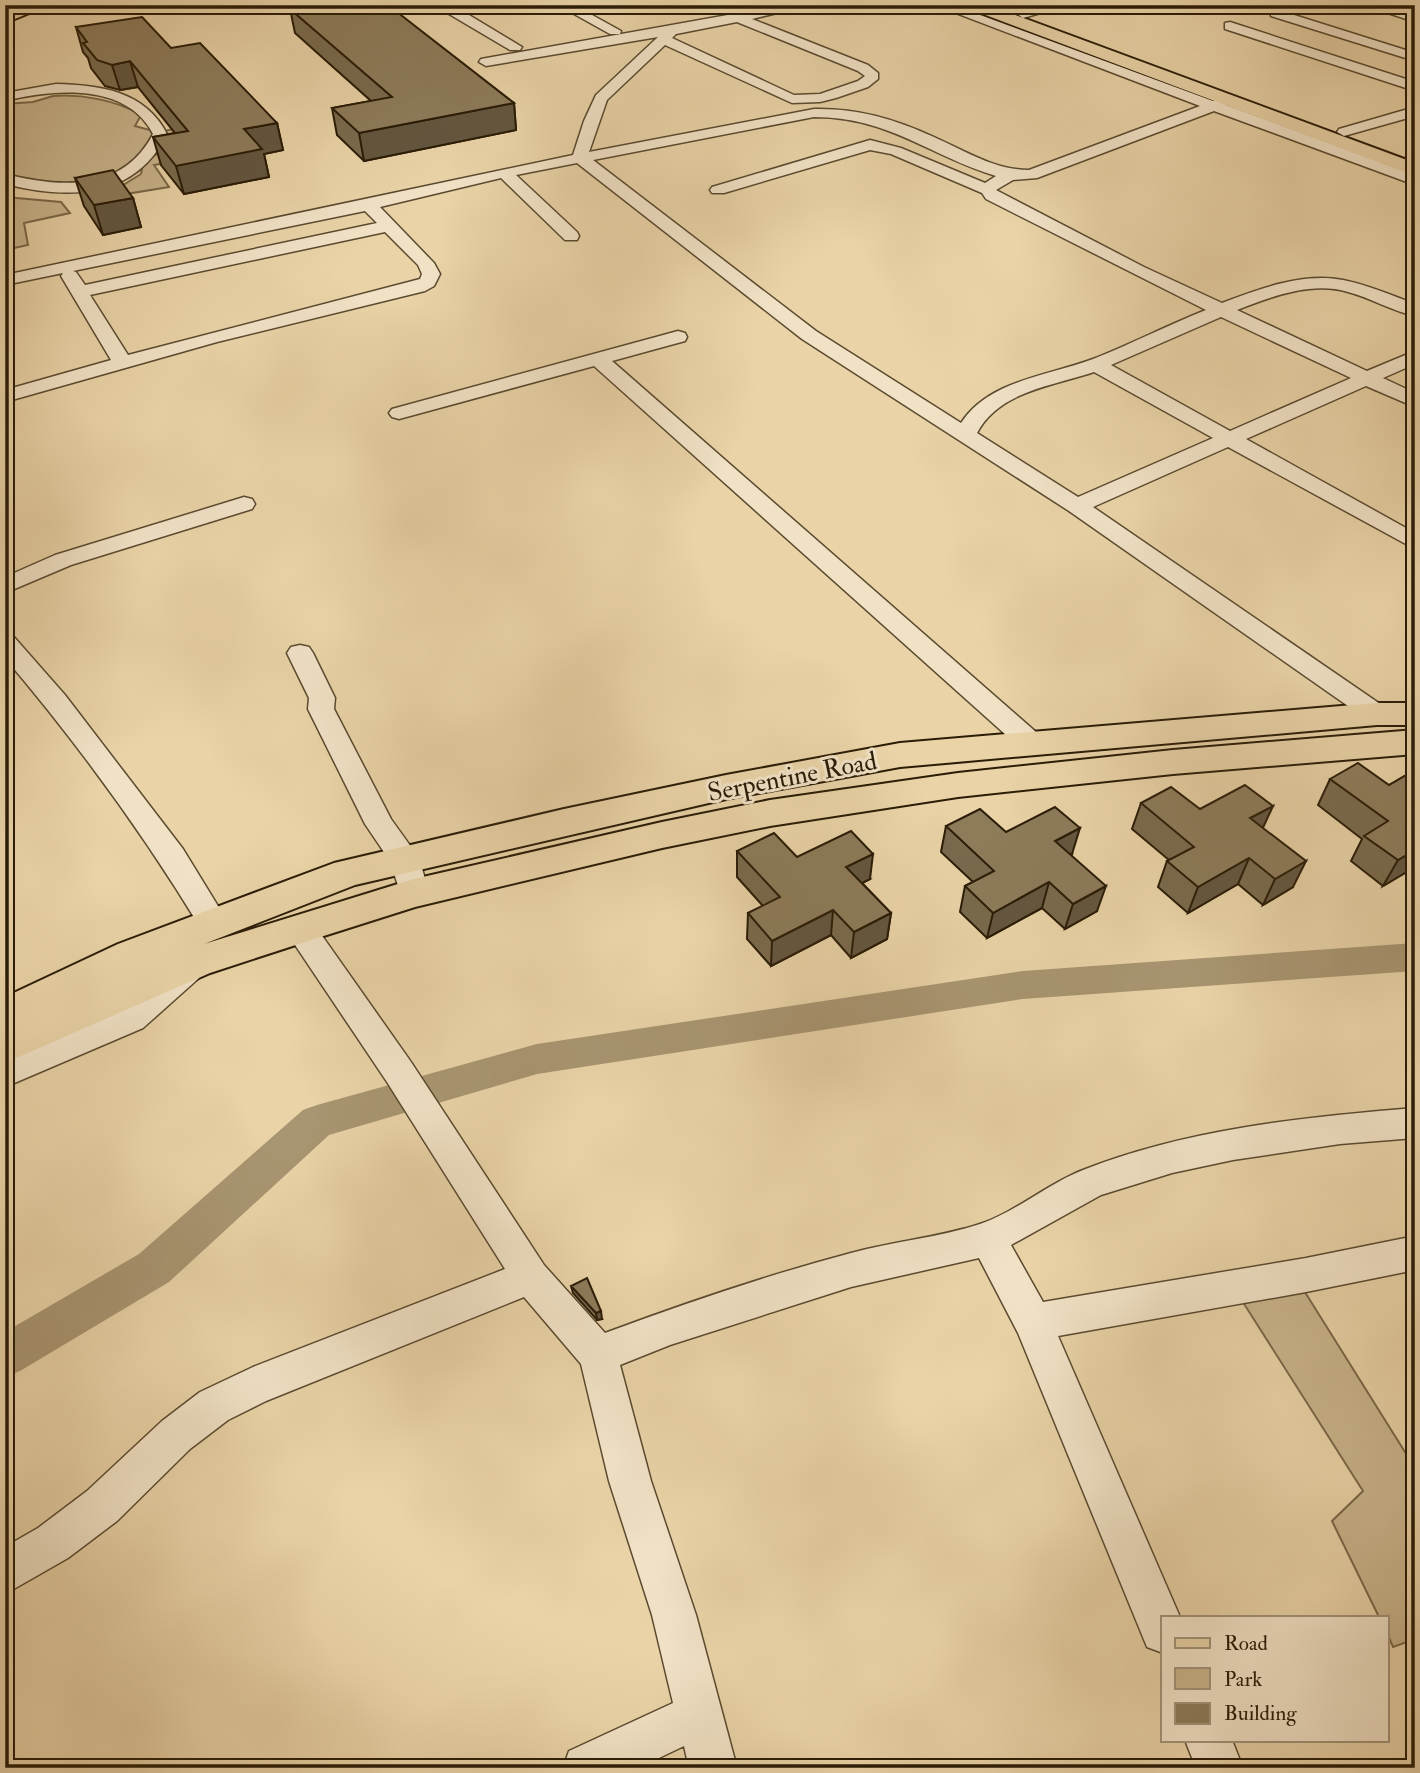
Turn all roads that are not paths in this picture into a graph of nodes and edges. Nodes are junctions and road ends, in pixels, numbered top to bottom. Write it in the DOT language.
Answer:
graph roads {
  1 [pos="14,5"];
  2 [pos="40,5"];
  3 [pos="458,5"];
  4 [pos="564,5"];
  5 [pos="593,5"];
  6 [pos="804,5"];
  7 [pos="941,5"];
  8 [pos="973,5"];
  9 [pos="999,5"];
  10 [pos="1062,5"];
  11 [pos="1370,5"];
  12 [pos="5,8"];
  13 [pos="735,10"];
  14 [pos="1275,13"];
  15 [pos="1023,14"];
  16 [pos="5,18"];
  17 [pos="1415,18"];
  18 [pos="625,21"];
  19 [pos="1230,26"];
  20 [pos="615,31"];
  21 [pos="668,35"];
  22 [pos="514,47"];
  23 [pos="1415,57"];
  24 [pos="486,62"];
  25 [pos="1415,87"];
  26 [pos="5,97"];
  27 [pos="1219,103"];
  28 [pos="1415,111"];
  29 [pos="1344,132"];
  30 [pos="580,158"];
  31 [pos="1415,158"];
  32 [pos="1415,170"];
  33 [pos="504,173"];
  34 [pos="1011,175"];
  35 [pos="5,179"];
  36 [pos="1415,180"];
  37 [pos="718,190"];
  38 [pos="988,190"];
  39 [pos="369,205"];
  40 [pos="388,226"];
  41 [pos="571,236"];
  42 [pos="64,267"];
  43 [pos="5,280"];
  44 [pos="79,292"];
  45 [pos="1226,310"];
  46 [pos="1415,311"];
  47 [pos="678,337"];
  48 [pos="1415,357"];
  49 [pos="598,359"];
  50 [pos="122,362"];
  51 [pos="1096,365"];
  52 [pos="1366,377"];
  53 [pos="5,396"];
  54 [pos="1415,401"];
  55 [pos="398,413"];
  56 [pos="964,435"];
  57 [pos="1228,438"];
  58 [pos="244,504"];
  59 [pos="1077,506"];
  60 [pos="1415,542"];
  61 [pos="5,586"];
  62 [pos="5,642"];
  63 [pos="300,653"];
  64 [pos="1377,713"];
  65 [pos="1415,714"];
  66 [pos="1415,743"];
  67 [pos="1034,746"];
  68 [pos="731,804"];
  69 [pos="564,840"];
  70 [pos="404,858"];
  71 [pos="414,893"];
  72 [pos="300,928"];
  73 [pos="199,940"];
  74 [pos="5,1016"];
  75 [pos="5,1045"];
  76 [pos="5,1073"];
  77 [pos="1415,1123"];
  78 [pos="988,1239"];
  79 [pos="1415,1253"];
  80 [pos="531,1277"];
  81 [pos="1033,1321"];
  82 [pos="598,1355"];
  83 [pos="5,1572"];
  84 [pos="1161,1626"];
  85 [pos="699,1715"];
  86 [pos="1209,1742"];
  87 [pos="586,1768"];
  88 [pos="713,1768"];
  89 [pos="1220,1768"];
  1 -- 12 [label="main road"];
  2 -- 16 [label="main road"];
  3 -- 22 [label="street"];
  4 -- 20 [label="street"];
  5 -- 18 [label="street"];
  6 -- 13 [label="street"];
  7 -- 27 [label="street"];
  8 -- 27 [label="main road"];
  9 -- 15 [label="main road"];
  10 -- 15 [label="street"];
  11 -- 17 [label="street"];
  13 -- 21 [label="street"];
  13 -- 21 [label="street"];
  14 -- 23 [label="street"];
  15 -- 29 [label="main road"];
  19 -- 25 [label="street"];
  21 -- 24 [label="street"];
  21 -- 30 [label="street"];
  26 -- 35 [label="street"];
  27 -- 32 [label="main road"];
  27 -- 34 [label="street"];
  27 -- 36 [label="street"];
  28 -- 29 [label="street"];
  29 -- 31 [label="main road"];
  30 -- 33 [label="street"];
  30 -- 34 [label="street"];
  30 -- 56 [label="street"];
  33 -- 39 [label="street"];
  33 -- 41 [label="street"];
  34 -- 38 [label="street"];
  37 -- 38 [label="street"];
  38 -- 45 [label="street"];
  39 -- 40 [label="street"];
  39 -- 42 [label="street"];
  40 -- 44 [label="street"];
  40 -- 50 [label="street"];
  42 -- 43 [label="street"];
  42 -- 44 [label="street"];
  44 -- 50 [label="street"];
  45 -- 46 [label="street"];
  45 -- 51 [label="street"];
  45 -- 52 [label="street"];
  47 -- 49 [label="street"];
  48 -- 52 [label="street"];
  49 -- 55 [label="street"];
  49 -- 67 [label="street"];
  50 -- 53 [label="street"];
  51 -- 56 [label="street"];
  51 -- 57 [label="street"];
  52 -- 54 [label="street"];
  52 -- 57 [label="street"];
  56 -- 59 [label="street"];
  57 -- 59 [label="street"];
  57 -- 60 [label="street"];
  58 -- 61 [label="street"];
  59 -- 64 [label="street"];
  62 -- 73 [label="street"];
  63 -- 70 [label="street"];
  64 -- 65 [label="main road, Serpentine Road"];
  64 -- 67 [label="main road, Serpentine Road"];
  66 -- 68 [label="main road"];
  67 -- 68 [label="main road, Serpentine Road"];
  68 -- 69 [label="main road"];
  69 -- 70 [label="main road"];
  69 -- 71 [label="main road"];
  70 -- 71 [label="street"];
  70 -- 73 [label="main road"];
  71 -- 72 [label="main road"];
  72 -- 73 [label="main road"];
  72 -- 80 [label="street"];
  73 -- 74 [label="main road"];
  73 -- 75 [label="main road"];
  73 -- 76 [label="street"];
  77 -- 78 [label="street"];
  78 -- 81 [label="street"];
  78 -- 82 [label="street"];
  79 -- 81 [label="street"];
  80 -- 82 [label="street"];
  80 -- 83 [label="street"];
  81 -- 84 [label="street"];
  82 -- 85 [label="street"];
  85 -- 87 [label="street"];
  85 -- 88 [label="street"];
  86 -- 89 [label="street"];
}
